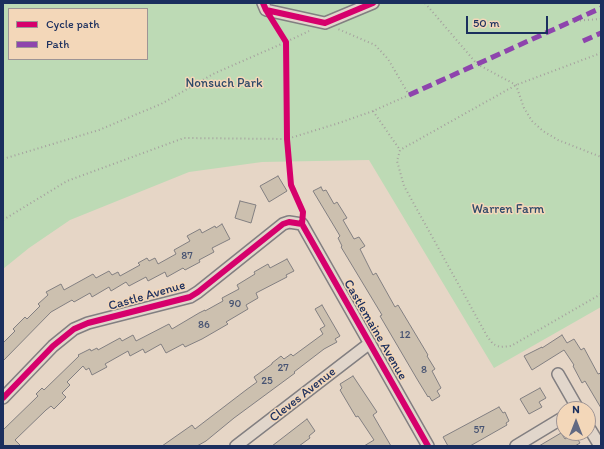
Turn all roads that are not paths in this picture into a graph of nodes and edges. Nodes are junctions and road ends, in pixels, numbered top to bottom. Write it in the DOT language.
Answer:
graph roads {
  1 [pos="263,3"];
  2 [pos="373,3"];
  3 [pos="302,224"];
  4 [pos="370,343"];
  5 [pos="558,374"];
  6 [pos="3,398"];
  7 [pos="573,401"];
  8 [pos="556,422"];
  9 [pos="236,446"];
  10 [pos="428,446"];
  11 [pos="516,446"];
  1 -- 2 [label="street"];
  3 -- 4 [label="street, Castlemaine Avenue"];
  3 -- 6 [label="street, Castle Avenue"];
  4 -- 9 [label="street, Cleves Avenue"];
  4 -- 10 [label="street, Castlemaine Avenue"];
  5 -- 7 [label="street"];
  8 -- 11 [label="street"];
}
